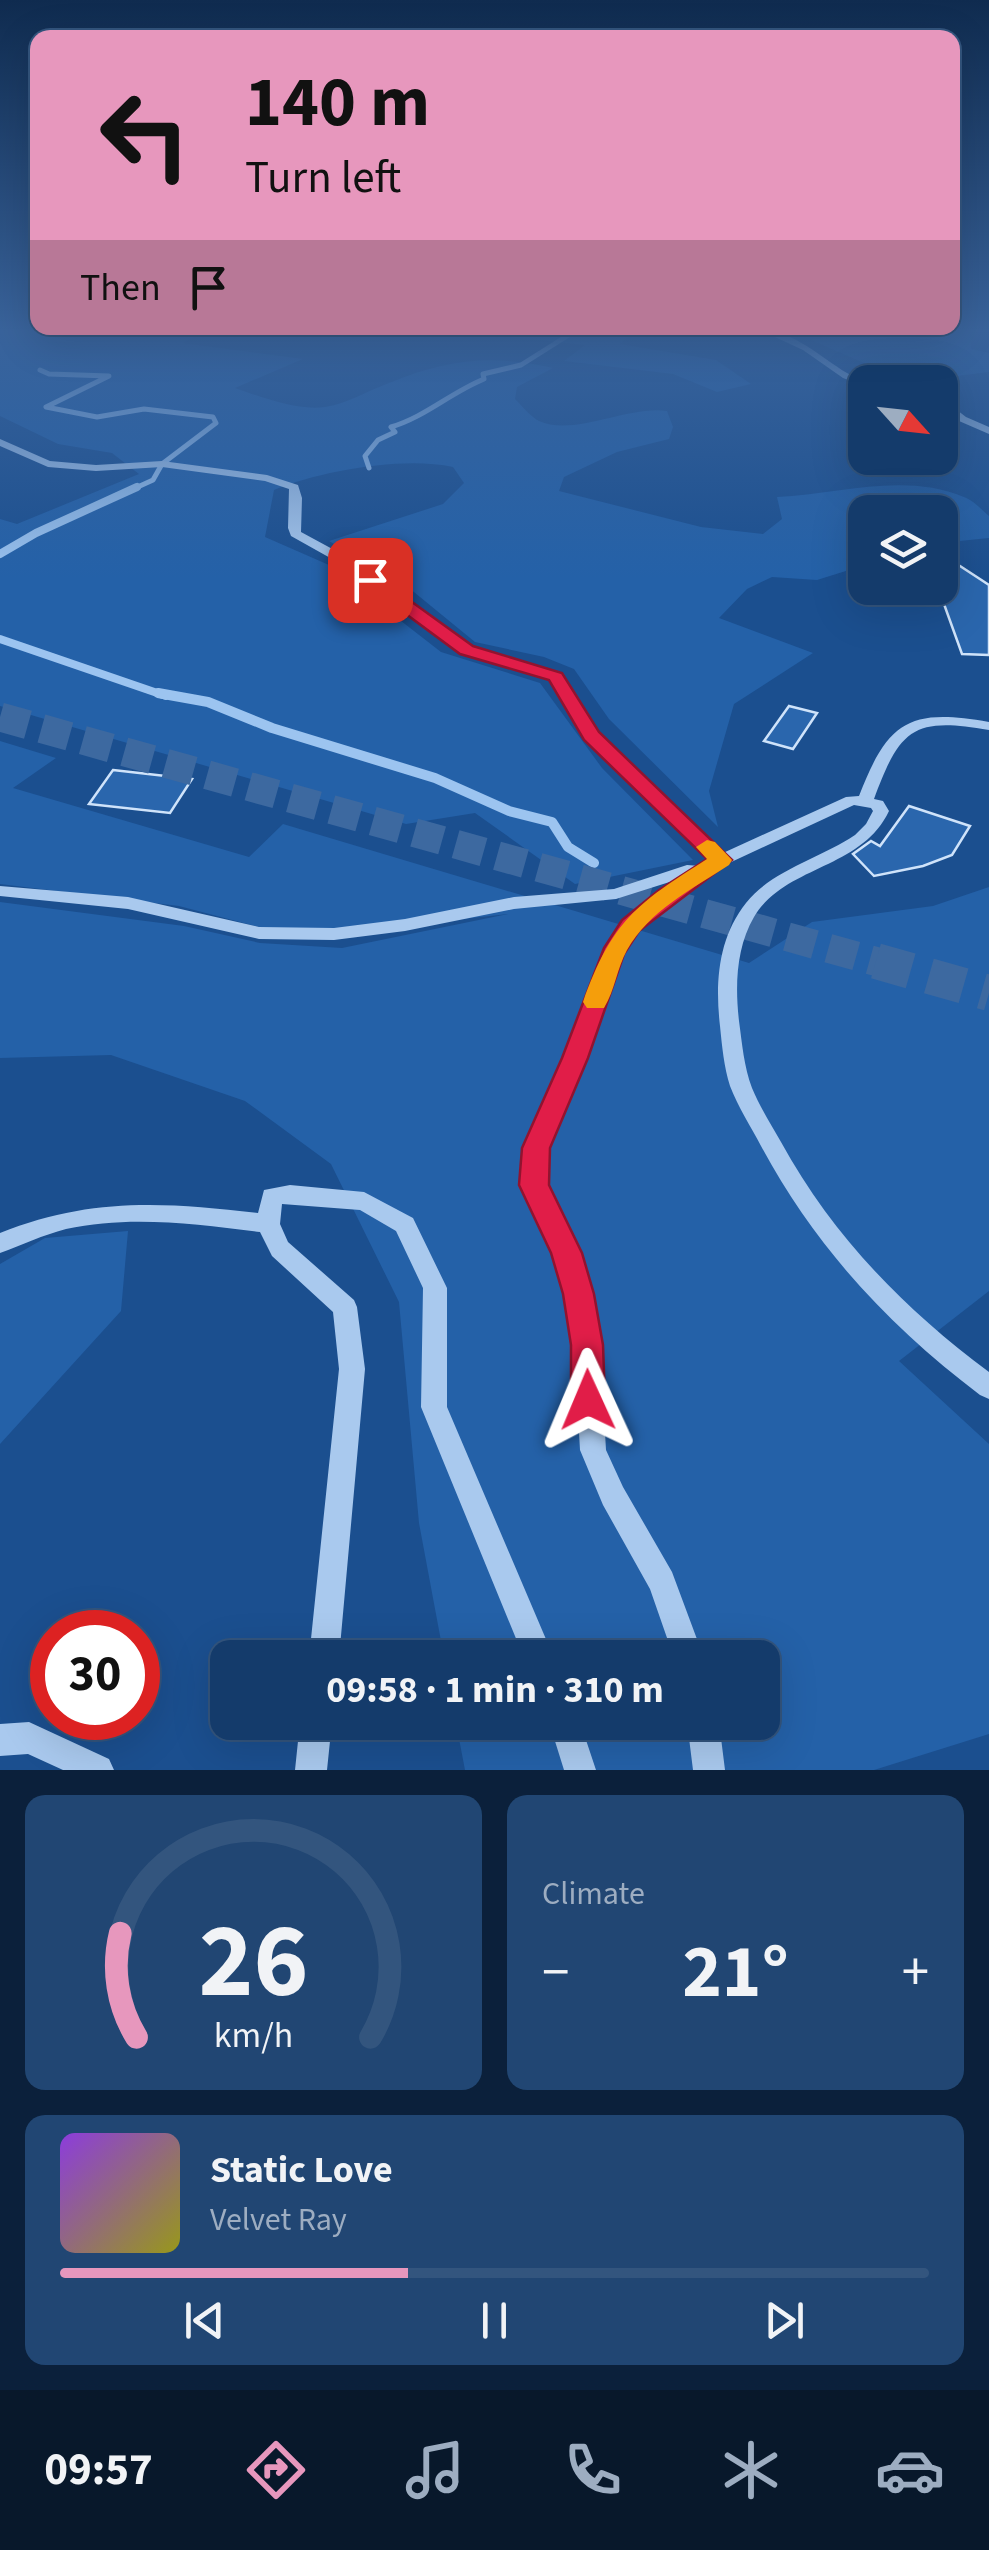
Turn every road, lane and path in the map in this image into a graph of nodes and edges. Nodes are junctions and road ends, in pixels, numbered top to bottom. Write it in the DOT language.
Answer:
graph roads {
  1 [pos="958,416"];
  2 [pos="989,430"];
  3 [pos="0,442"];
  4 [pos="989,726"];
  5 [pos="866,799"];
  6 [pos="721,860"];
  7 [pos="0,890"];
  8 [pos="268,1224"];
  9 [pos="0,1243"];
  10 [pos="989,1386"];
  11 [pos="326,1640"];
  12 [pos="532,1640"];
  13 [pos="683,1640"];
  14 [pos="0,1740"];
  15 [pos="314,1740"];
  16 [pos="570,1740"];
  17 [pos="705,1740"];
  18 [pos="98,1770"];
  19 [pos="311,1770"];
  20 [pos="580,1770"];
  21 [pos="709,1770"];
  1 -- 2 [label="street"];
  3 -- 6 [label="street"];
  4 -- 5 [label="street"];
  5 -- 6 [label="street"];
  5 -- 10 [label="street"];
  6 -- 7 [label="street"];
  6 -- 13 [label="street"];
  8 -- 9 [label="street"];
  8 -- 11 [label="street"];
  8 -- 12 [label="street"];
  14 -- 18 [label="street"];
  15 -- 19 [label="street"];
  16 -- 20 [label="street"];
  17 -- 21 [label="street"];
}
